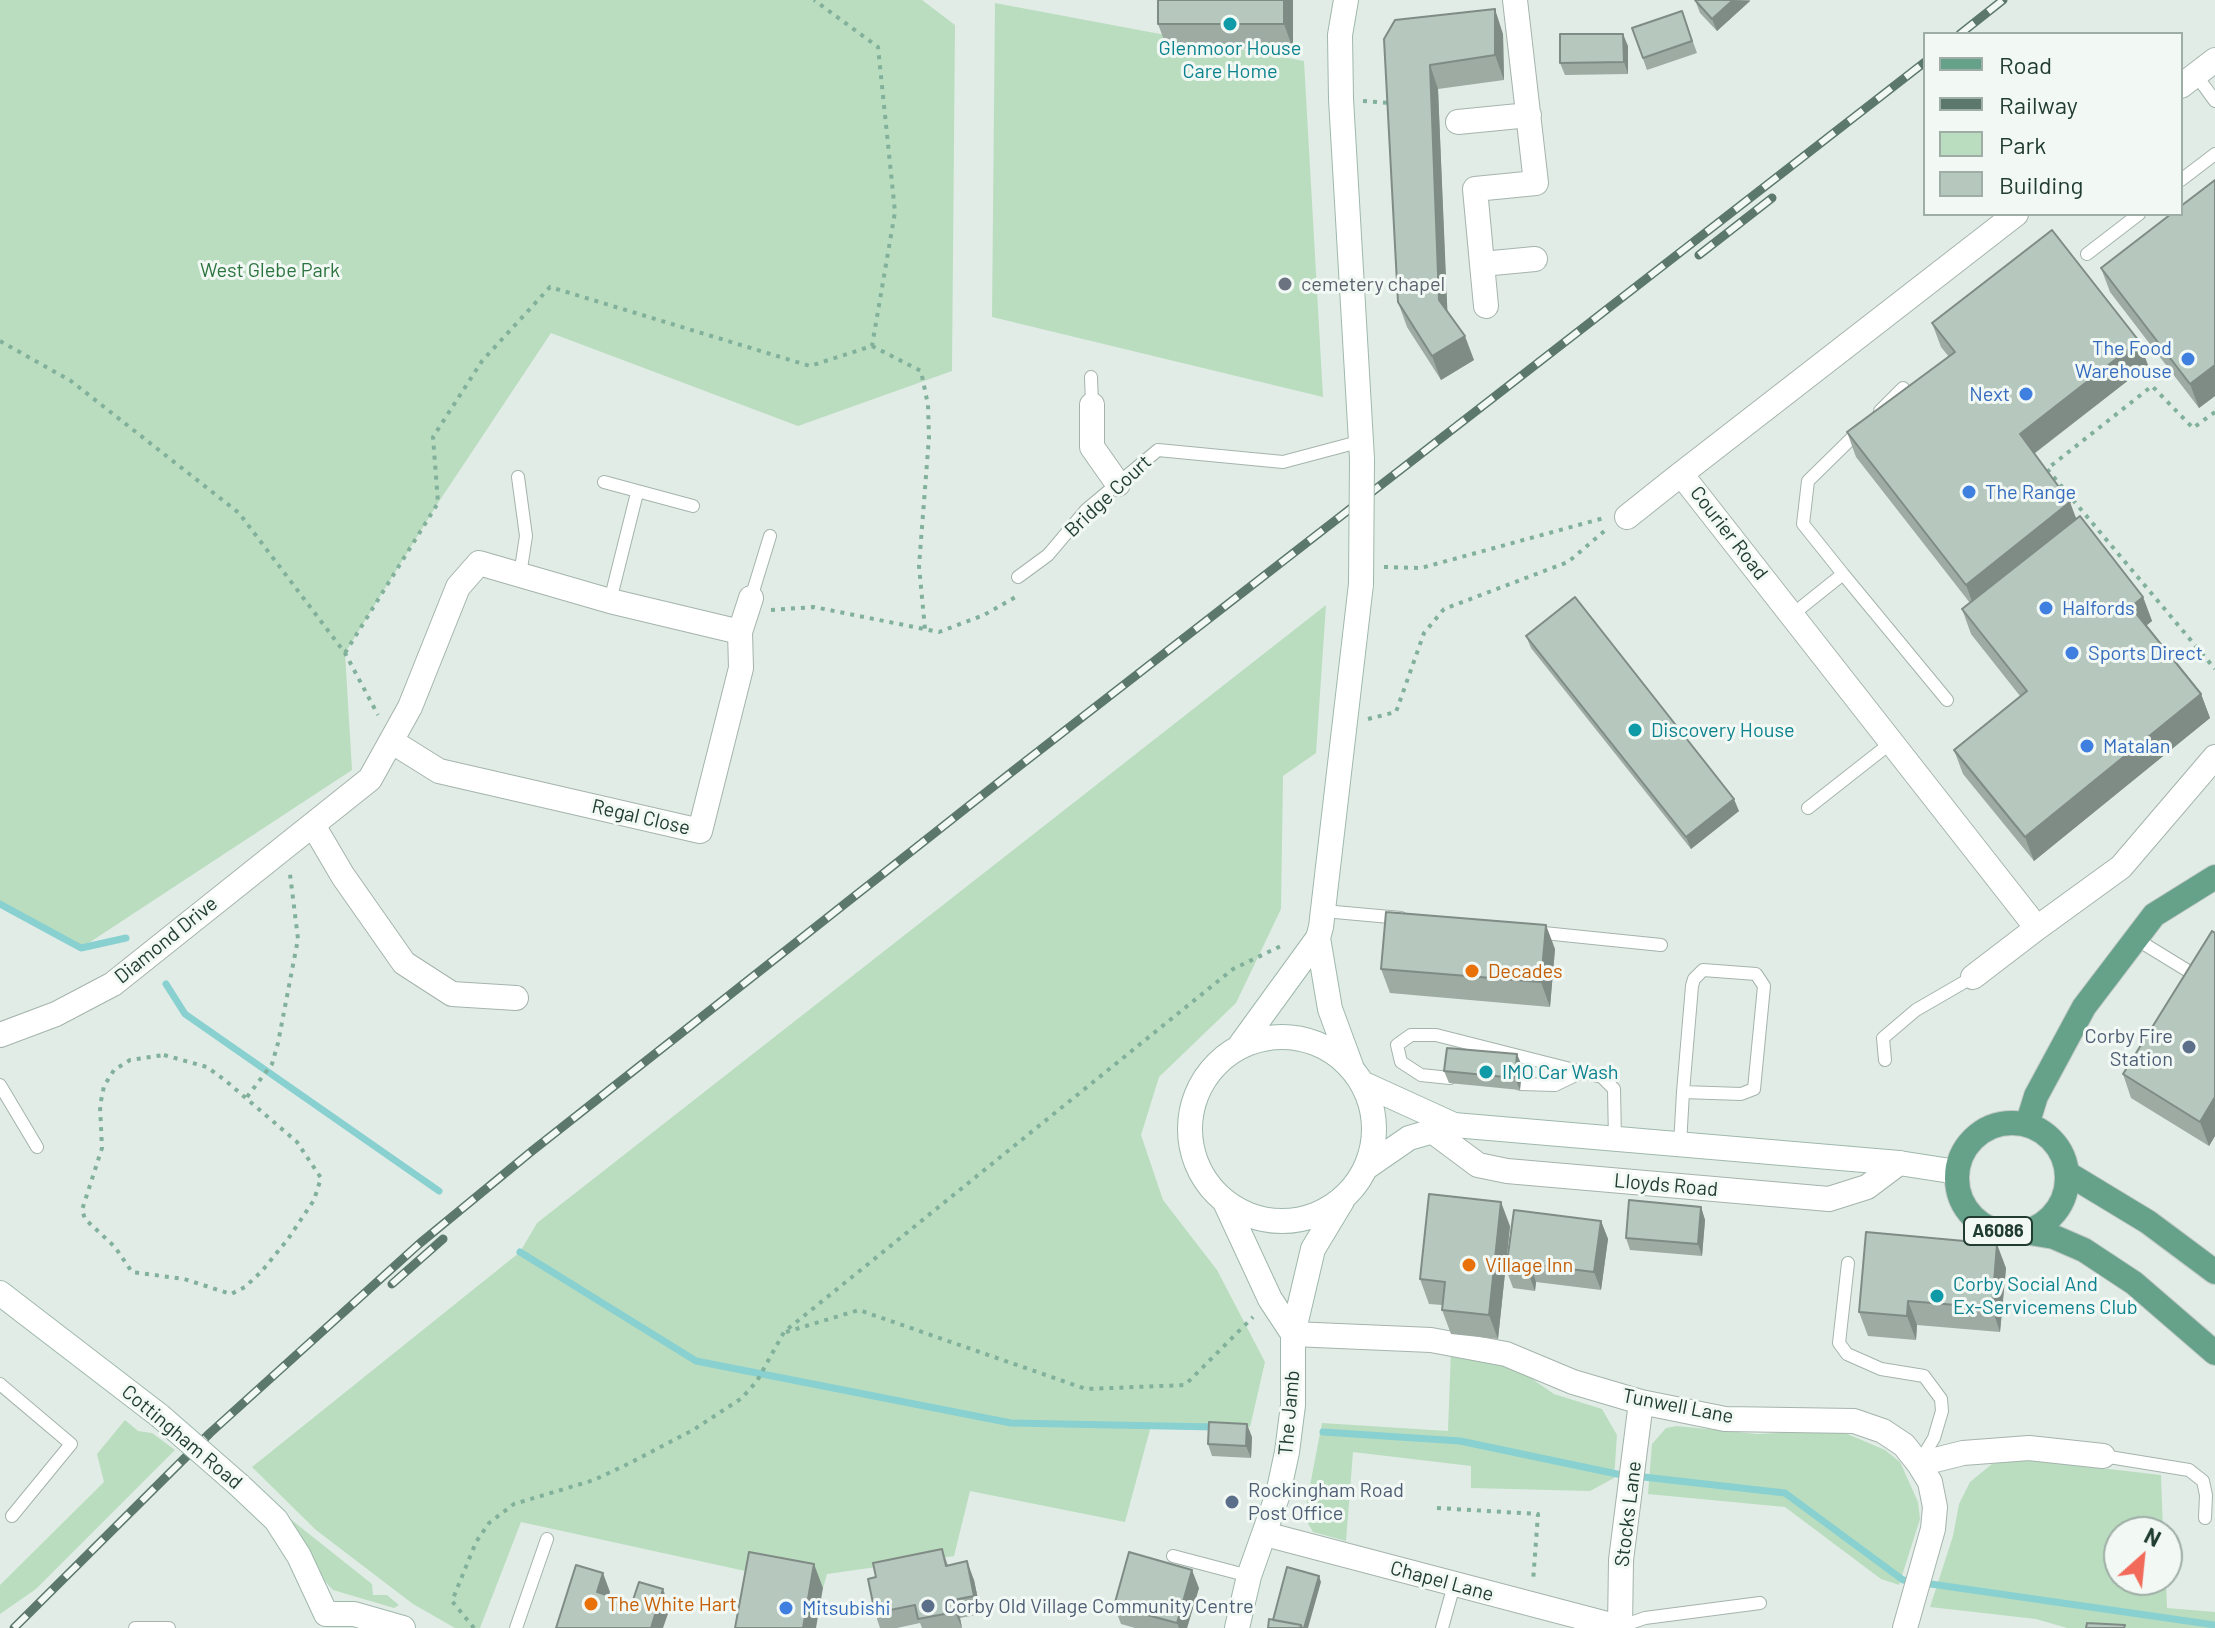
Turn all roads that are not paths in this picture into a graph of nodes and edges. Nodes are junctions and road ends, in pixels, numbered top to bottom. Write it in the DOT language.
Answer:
graph roads {
  1 [pos="1346,0"];
  2 [pos="1515,0"];
  3 [pos="2215,60"];
  4 [pos="2188,81"];
  5 [pos="2215,101"];
  6 [pos="1529,115"];
  7 [pos="1458,122"];
  8 [pos="2215,154"];
  9 [pos="2183,178"];
  10 [pos="2013,216"];
  11 [pos="2136,216"];
  12 [pos="2087,254"];
  13 [pos="1535,259"];
  14 [pos="1482,264"];
  15 [pos="1486,306"];
  16 [pos="1091,377"];
  17 [pos="1903,388"];
  18 [pos="1092,405"];
  19 [pos="1362,450"];
  20 [pos="1681,474"];
  21 [pos="518,477"];
  22 [pos="604,482"];
  23 [pos="1118,484"];
  24 [pos="637,493"];
  25 [pos="693,506"];
  26 [pos="1627,517"];
  27 [pos="770,536"];
  28 [pos="1843,574"];
  29 [pos="520,575"];
  30 [pos="1018,577"];
  31 [pos="610,601"];
  32 [pos="746,613"];
  33 [pos="1793,614"];
  34 [pos="1947,700"];
  35 [pos="391,741"];
  36 [pos="1892,742"];
  37 [pos="2215,757"];
  38 [pos="1808,808"];
  39 [pos="313,825"];
  40 [pos="2215,877"];
  41 [pos="1416,920"];
  42 [pos="1321,925"];
  43 [pos="2037,928"];
  44 [pos="1523,931"];
  45 [pos="2136,939"];
  46 [pos="1661,945"];
  47 [pos="1973,977"];
  48 [pos="2202,980"];
  49 [pos="516,998"];
  50 [pos="0,1035"];
  51 [pos="1241,1044"];
  52 [pos="1885,1060"];
  53 [pos="1584,1071"];
  54 [pos="1358,1075"];
  55 [pos="1450,1078"];
  56 [pos="1520,1084"];
  57 [pos="0,1085"];
  58 [pos="1683,1092"];
  59 [pos="2027,1125"];
  60 [pos="1445,1129"];
  61 [pos="1615,1140"];
  62 [pos="1680,1145"];
  63 [pos="37,1147"];
  64 [pos="1899,1163"];
  65 [pos="1367,1167"];
  66 [pos="1957,1172"];
  67 [pos="2067,1173"];
  68 [pos="1344,1198"];
  69 [pos="1225,1202"];
  70 [pos="2024,1232"];
  71 [pos="1848,1263"];
  72 [pos="2215,1272"];
  73 [pos="0,1293"];
  74 [pos="1293,1334"];
  75 [pos="2215,1353"];
  76 [pos="0,1384"];
  77 [pos="1641,1402"];
  78 [pos="2103,1456"];
  79 [pos="1919,1464"];
  80 [pos="12,1516"];
  81 [pos="2205,1518"];
  82 [pos="1265,1534"];
  83 [pos="547,1539"];
  84 [pos="1173,1556"];
  85 [pos="1249,1576"];
  86 [pos="1454,1585"];
  87 [pos="1760,1603"];
  88 [pos="324,1621"];
  89 [pos="135,1628"];
  90 [pos="169,1628"];
  91 [pos="403,1628"];
  92 [pos="516,1628"];
  93 [pos="1237,1628"];
  94 [pos="1442,1628"];
  95 [pos="1620,1628"];
  96 [pos="1905,1628"];
  1 -- 19 [label="street"];
  2 -- 6 [label="street"];
  3 -- 4 [label="street"];
  4 -- 5 [label="lane"];
  6 -- 7 [label="street"];
  6 -- 14 [label="street"];
  8 -- 9 [label="lane"];
  10 -- 20 [label="street, Courier Road"];
  11 -- 12 [label="lane"];
  13 -- 14 [label="street"];
  14 -- 15 [label="street"];
  16 -- 18 [label="lane"];
  17 -- 28 [label="lane"];
  18 -- 23 [label="street"];
  19 -- 23 [label="lane, Bridge Court"];
  19 -- 42 [label="street, bridge"];
  20 -- 26 [label="street"];
  20 -- 33 [label="street, Courier Road"];
  21 -- 29 [label="lane"];
  22 -- 24 [label="lane"];
  23 -- 30 [label="lane, Bridge Court"];
  24 -- 25 [label="lane"];
  24 -- 31 [label="lane"];
  27 -- 32 [label="lane"];
  28 -- 33 [label="lane"];
  28 -- 34 [label="lane"];
  29 -- 31 [label="street"];
  29 -- 35 [label="street"];
  31 -- 32 [label="street"];
  32 -- 35 [label="street, Regal Close"];
  33 -- 36 [label="street, Courier Road"];
  35 -- 39 [label="street, Diamond Drive"];
  36 -- 38 [label="lane"];
  36 -- 43 [label="street, Courier Road"];
  37 -- 43 [label="street"];
  39 -- 49 [label="street"];
  39 -- 50 [label="street, Diamond Drive"];
  40 -- 45 [label="main road"];
  41 -- 42 [label="lane"];
  42 -- 51 [label="street"];
  42 -- 54 [label="street"];
  43 -- 47 [label="street"];
  44 -- 46 [label="lane"];
  45 -- 48 [label="lane"];
  45 -- 59 [label="main road"];
  47 -- 52 [label="lane"];
  51 -- 54 [label="street"];
  51 -- 69 [label="street"];
  53 -- 55 [label="lane"];
  53 -- 56 [label="lane"];
  53 -- 61 [label="lane"];
  54 -- 60 [label="street, Lloyds Road"];
  54 -- 65 [label="street"];
  57 -- 63 [label="lane"];
  58 -- 58 [label="lane"];
  58 -- 62 [label="lane"];
  59 -- 66 [label="main road"];
  59 -- 67 [label="main road"];
  60 -- 61 [label="street, Lloyds Road"];
  60 -- 64 [label="street, Lloyds Road"];
  60 -- 65 [label="street, Lloyds Road"];
  61 -- 62 [label="street, Lloyds Road"];
  62 -- 64 [label="street, Lloyds Road"];
  64 -- 66 [label="street, Lloyds Road"];
  65 -- 68 [label="street"];
  66 -- 70 [label="main road, A6086"];
  67 -- 70 [label="main road, A6086"];
  67 -- 72 [label="main road"];
  68 -- 69 [label="street"];
  68 -- 74 [label="street, The Jamb"];
  69 -- 74 [label="street"];
  70 -- 75 [label="main road, A6086"];
  71 -- 79 [label="lane"];
  73 -- 88 [label="street, Cottingham Road, bridge"];
  74 -- 77 [label="street, Tunwell Lane"];
  74 -- 82 [label="street, The Jamb"];
  76 -- 80 [label="lane"];
  77 -- 79 [label="street, Tunwell Lane"];
  77 -- 95 [label="street, Stocks Lane"];
  78 -- 79 [label="street"];
  78 -- 81 [label="lane"];
  79 -- 96 [label="street"];
  82 -- 85 [label="street, The Jamb"];
  82 -- 86 [label="street, Chapel Lane"];
  83 -- 92 [label="lane"];
  84 -- 85 [label="lane"];
  85 -- 93 [label="street, The Jamb"];
  86 -- 94 [label="lane"];
  86 -- 95 [label="street, Chapel Lane"];
  87 -- 95 [label="lane"];
  88 -- 91 [label="street"];
  89 -- 90 [label="lane"];
}
